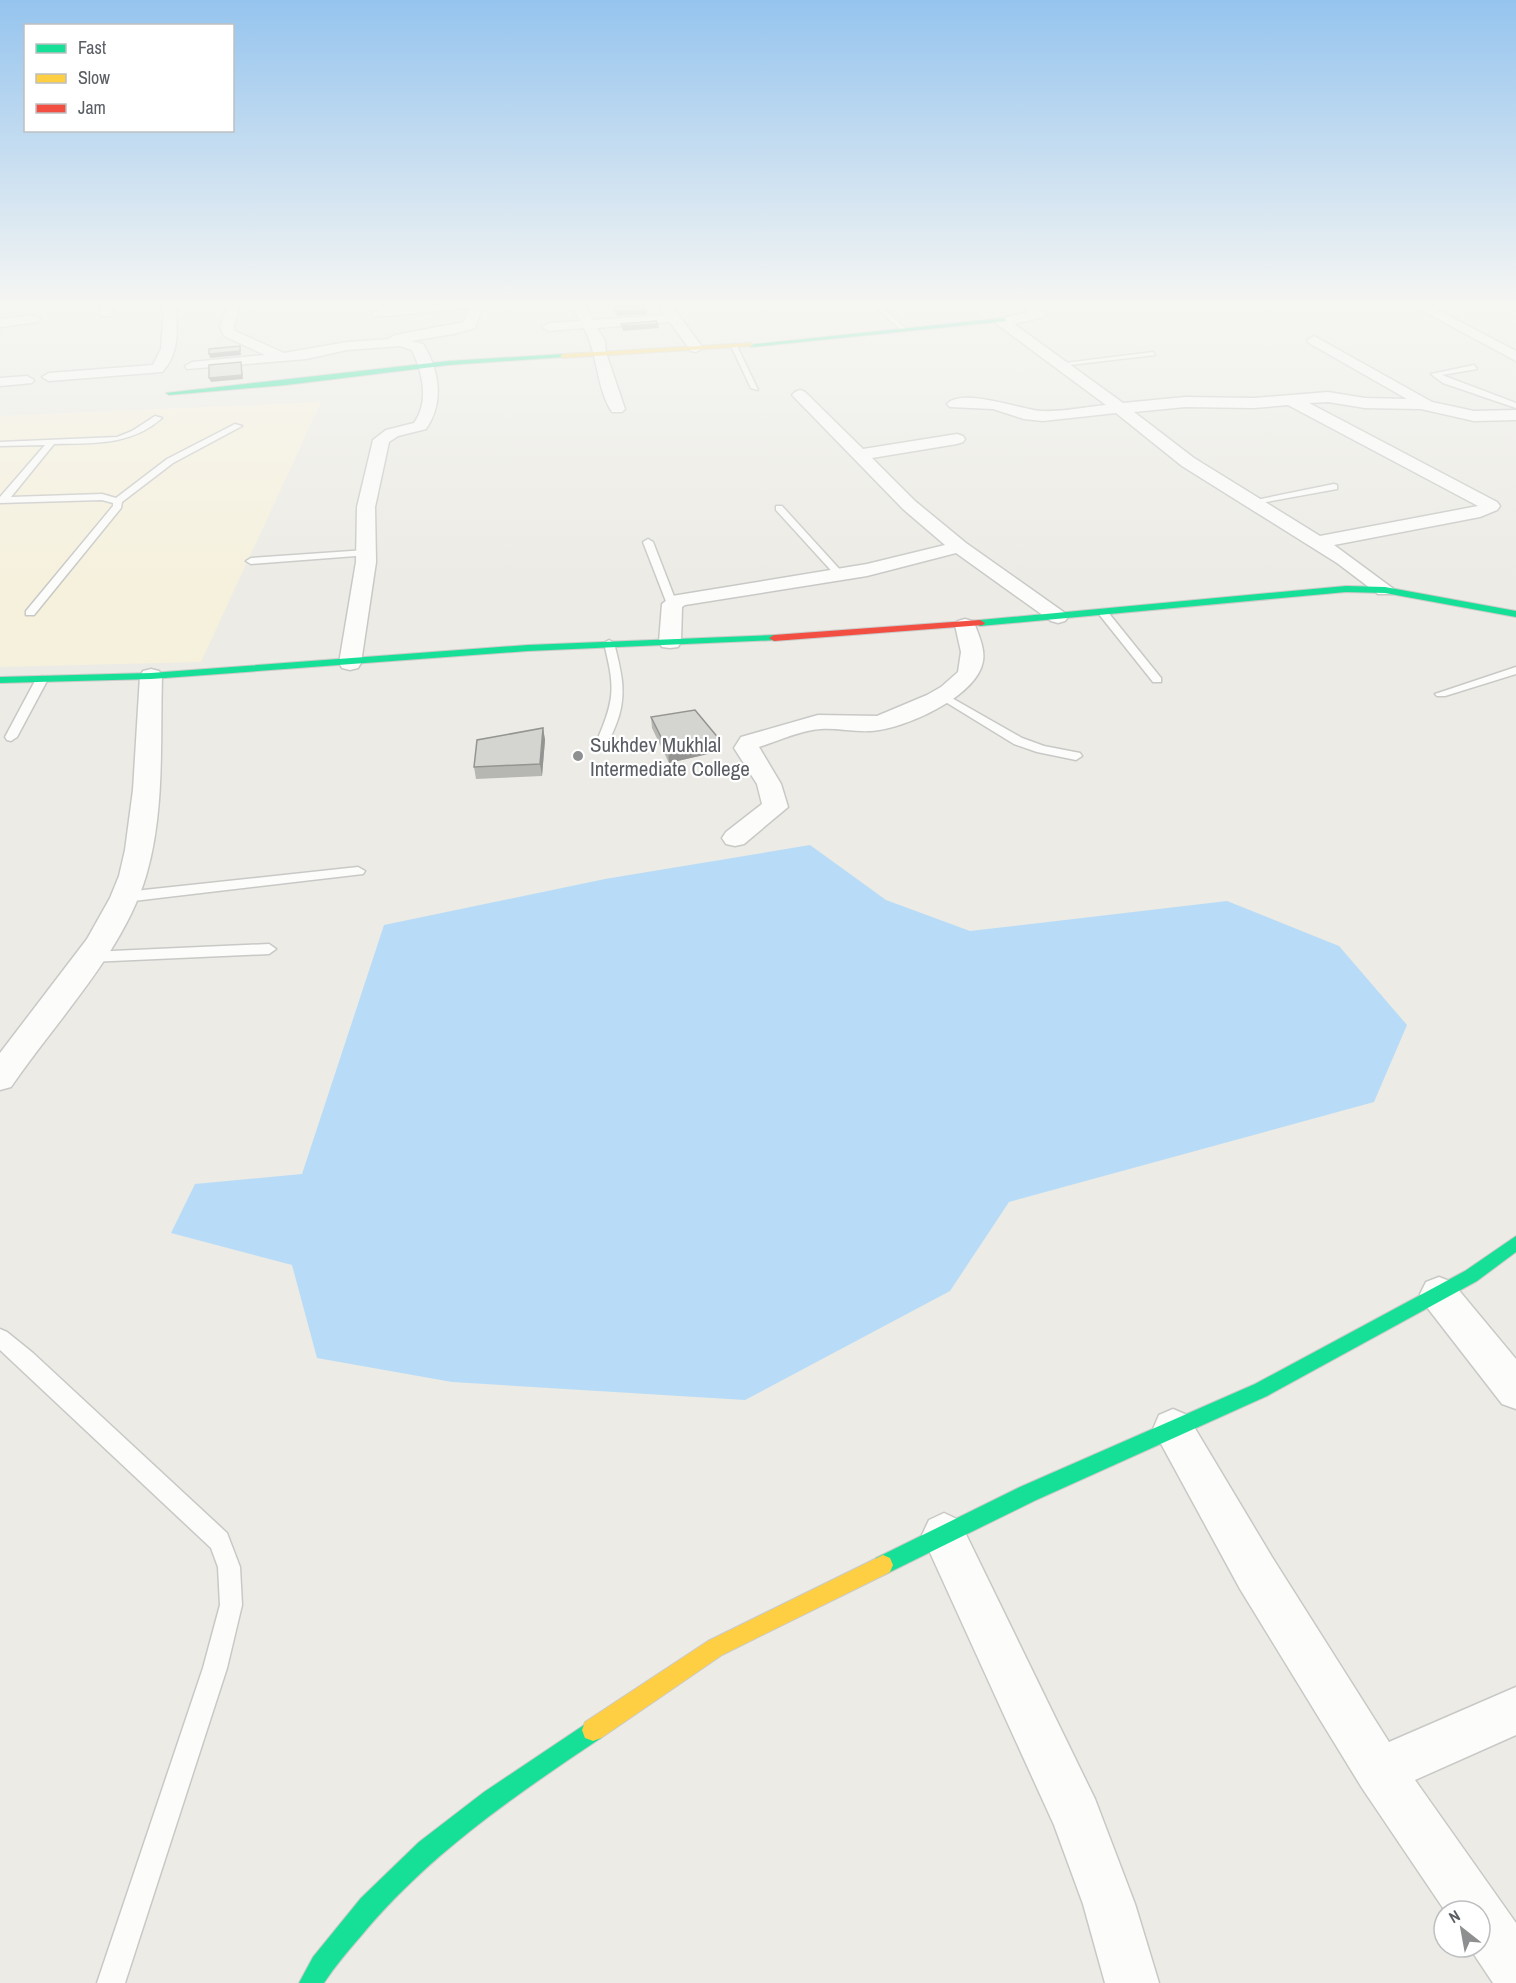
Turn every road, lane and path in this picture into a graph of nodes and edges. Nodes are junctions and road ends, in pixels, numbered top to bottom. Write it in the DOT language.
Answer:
graph roads {
  1 [pos="430,398"];
  2 [pos="614,398"];
  3 [pos="802,398"];
  4 [pos="1105,398"];
  5 [pos="1321,398"];
  6 [pos="1331,398"];
  7 [pos="1416,398"];
  8 [pos="1491,398"];
  9 [pos="1291,400"];
  10 [pos="955,404"];
  11 [pos="1431,406"];
  12 [pos="1516,406"];
  13 [pos="617,408"];
  14 [pos="1120,409"];
  15 [pos="1516,415"];
  16 [pos="158,418"];
  17 [pos="238,426"];
  18 [pos="957,439"];
  19 [pos="51,442"];
  20 [pos="0,444"];
  21 [pos="859,455"];
  22 [pos="1334,487"];
  23 [pos="2,500"];
  24 [pos="117,501"];
  25 [pos="1250,502"];
  26 [pos="779,508"];
  27 [pos="648,542"];
  28 [pos="1317,543"];
  29 [pos="959,548"];
  30 [pos="366,553"];
  31 [pos="251,561"];
  32 [pos="840,575"];
  33 [pos="1385,590"];
  34 [pos="672,604"];
  35 [pos="30,613"];
  36 [pos="1104,613"];
  37 [pos="1516,614"];
  38 [pos="1058,617"];
  39 [pos="965,625"];
  40 [pos="670,642"];
  41 [pos="609,644"];
  42 [pos="350,663"];
  43 [pos="1516,670"];
  44 [pos="151,676"];
  45 [pos="42,679"];
  46 [pos="0,680"];
  47 [pos="1157,681"];
  48 [pos="1442,694"];
  49 [pos="943,696"];
  50 [pos="11,736"];
  51 [pos="604,738"];
  52 [pos="1076,756"];
  53 [pos="735,838"];
  54 [pos="358,871"];
  55 [pos="125,897"];
  56 [pos="269,949"];
  57 [pos="90,957"];
  58 [pos="0,1078"];
  59 [pos="1516,1244"];
  60 [pos="1439,1294"];
  61 [pos="0,1338"];
  62 [pos="1516,1390"];
  63 [pos="1173,1428"];
  64 [pos="944,1535"];
  65 [pos="1516,1711"];
  66 [pos="1379,1771"];
  67 [pos="1468,1899"];
  68 [pos="1492,1935"];
  69 [pos="1516,1970"];
  70 [pos="111,1983"];
  71 [pos="311,1983"];
  72 [pos="1132,1983"];
  1 -- 30 [label="street"];
  2 -- 13 [label="street"];
  3 -- 21 [label="street"];
  4 -- 14 [label="street"];
  5 -- 9 [label="street"];
  6 -- 11 [label="street"];
  7 -- 11 [label="street"];
  8 -- 12 [label="lane"];
  9 -- 14 [label="street"];
  9 -- 28 [label="street"];
  10 -- 14 [label="street"];
  11 -- 15 [label="street"];
  14 -- 25 [label="street"];
  16 -- 19 [label="lane"];
  17 -- 24 [label="lane"];
  18 -- 21 [label="street"];
  19 -- 20 [label="lane"];
  19 -- 23 [label="lane"];
  21 -- 29 [label="street"];
  22 -- 25 [label="lane"];
  23 -- 24 [label="lane"];
  24 -- 35 [label="lane"];
  25 -- 28 [label="street"];
  26 -- 32 [label="lane"];
  27 -- 34 [label="lane"];
  28 -- 33 [label="street"];
  29 -- 32 [label="street"];
  29 -- 38 [label="street"];
  30 -- 31 [label="lane"];
  30 -- 42 [label="street"];
  32 -- 34 [label="street"];
  33 -- 36 [label="street"];
  33 -- 37 [label="street"];
  34 -- 40 [label="street"];
  36 -- 38 [label="street"];
  36 -- 47 [label="lane"];
  38 -- 39 [label="street"];
  39 -- 40 [label="street"];
  39 -- 49 [label="street"];
  40 -- 41 [label="street"];
  41 -- 42 [label="street"];
  41 -- 51 [label="lane"];
  42 -- 44 [label="street"];
  43 -- 48 [label="lane"];
  44 -- 45 [label="street"];
  44 -- 55 [label="street"];
  45 -- 46 [label="street"];
  45 -- 50 [label="lane"];
  49 -- 52 [label="lane"];
  49 -- 53 [label="street"];
  54 -- 55 [label="lane"];
  55 -- 57 [label="street"];
  56 -- 57 [label="lane"];
  57 -- 58 [label="street"];
  59 -- 60 [label="street"];
  60 -- 62 [label="street"];
  60 -- 63 [label="street"];
  61 -- 70 [label="lane"];
  63 -- 64 [label="street"];
  63 -- 66 [label="street"];
  64 -- 71 [label="street"];
  64 -- 72 [label="street"];
  65 -- 66 [label="street"];
  66 -- 67 [label="street"];
  68 -- 69 [label="street"];
}
